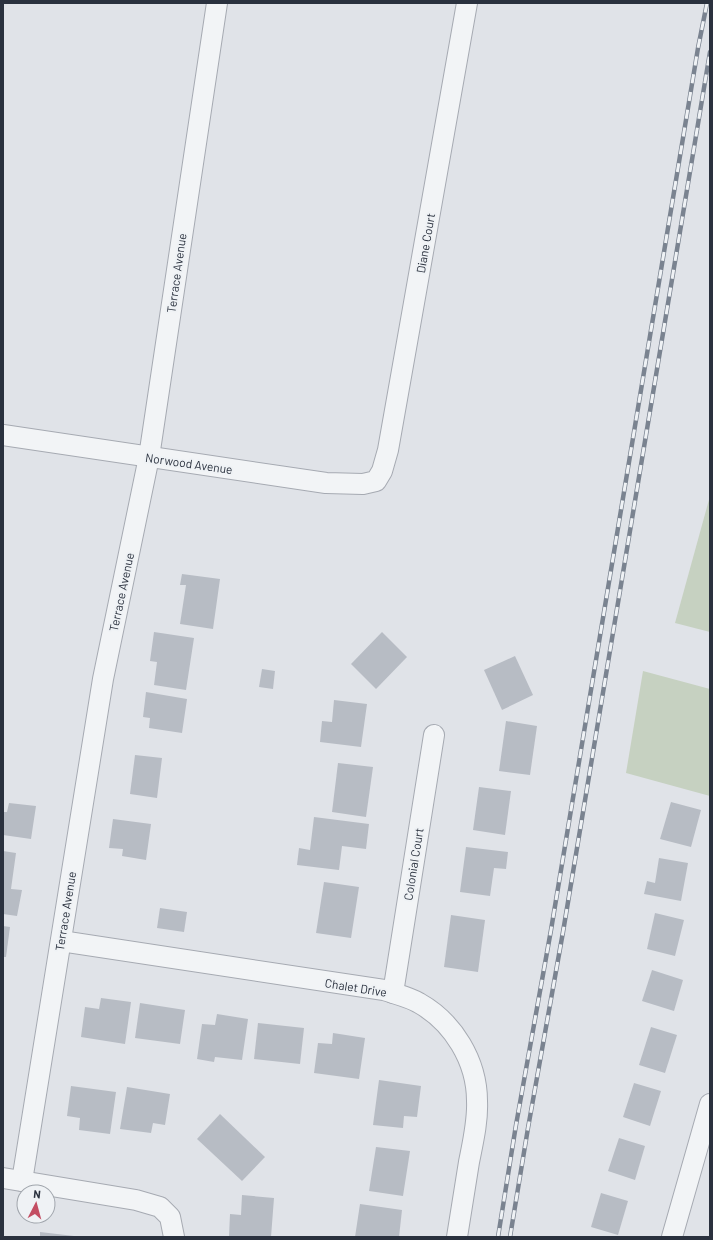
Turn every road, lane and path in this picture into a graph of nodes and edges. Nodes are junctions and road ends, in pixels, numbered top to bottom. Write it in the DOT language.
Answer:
graph roads {
  1 [pos="217,3"];
  2 [pos="467,3"];
  3 [pos="3,435"];
  4 [pos="149,457"];
  5 [pos="376,481"];
  6 [pos="434,735"];
  7 [pos="61,940"];
  8 [pos="393,993"];
  9 [pos="710,1104"];
  10 [pos="3,1178"];
  11 [pos="22,1181"];
  12 [pos="174,1237"];
  13 [pos="457,1237"];
  14 [pos="672,1237"];
  1 -- 4 [label="street, Terrace Avenue"];
  2 -- 5 [label="street, Diane Court"];
  3 -- 4 [label="street, Norwood Avenue"];
  4 -- 5 [label="street, Norwood Avenue"];
  4 -- 7 [label="street, Terrace Avenue"];
  6 -- 8 [label="street, Colonial Court"];
  7 -- 8 [label="street, Chalet Drive"];
  7 -- 11 [label="street, Terrace Avenue"];
  8 -- 13 [label="street, Chalet Drive"];
  9 -- 14 [label="street"];
  10 -- 11 [label="street"];
  11 -- 12 [label="street"];
}
